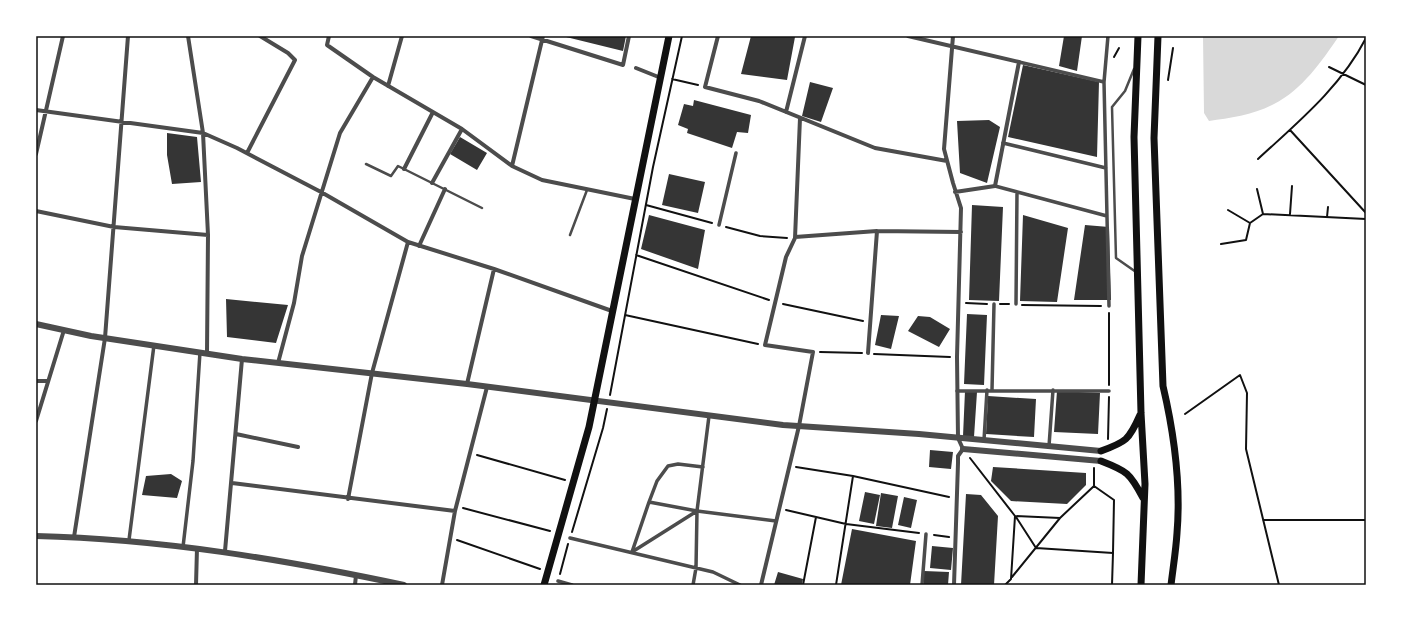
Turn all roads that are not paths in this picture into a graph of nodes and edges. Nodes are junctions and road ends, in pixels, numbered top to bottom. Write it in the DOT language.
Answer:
graph roads {
  1 [pos="64,36"];
  2 [pos="128,36"];
  3 [pos="188,36"];
  4 [pos="260,36"];
  5 [pos="329,36"];
  6 [pos="402,36"];
  7 [pos="531,36"];
  8 [pos="629,36"];
  9 [pos="669,36"];
  10 [pos="718,36"];
  11 [pos="804,36"];
  12 [pos="908,36"];
  13 [pos="953,36"];
  14 [pos="1108,36"];
  15 [pos="1138,36"];
  16 [pos="1158,36"];
  17 [pos="543,38"];
  18 [pos="952,45"];
  19 [pos="1137,61"];
  20 [pos="1019,62"];
  21 [pos="636,68"];
  22 [pos="373,77"];
  23 [pos="661,78"];
  24 [pos="1104,82"];
  25 [pos="388,86"];
  26 [pos="36,110"];
  27 [pos="45,112"];
  28 [pos="433,112"];
  29 [pos="786,112"];
  30 [pos="800,118"];
  31 [pos="121,122"];
  32 [pos="462,129"];
  33 [pos="203,133"];
  34 [pos="1003,143"];
  35 [pos="247,153"];
  36 [pos="736,153"];
  37 [pos="36,154"];
  38 [pos="947,161"];
  39 [pos="366,164"];
  40 [pos="512,166"];
  41 [pos="1106,168"];
  42 [pos="404,169"];
  43 [pos="432,182"];
  44 [pos="995,186"];
  45 [pos="445,189"];
  46 [pos="587,190"];
  47 [pos="321,192"];
  48 [pos="956,192"];
  49 [pos="1017,192"];
  50 [pos="635,199"];
  51 [pos="482,208"];
  52 [pos="36,211"];
  53 [pos="1107,216"];
  54 [pos="719,225"];
  55 [pos="114,227"];
  56 [pos="877,231"];
  57 [pos="961,232"];
  58 [pos="208,235"];
  59 [pos="570,235"];
  60 [pos="795,237"];
  61 [pos="408,242"];
  62 [pos="419,246"];
  63 [pos="494,269"];
  64 [pos="1137,273"];
  65 [pos="994,304"];
  66 [pos="1016,304"];
  67 [pos="1108,306"];
  68 [pos="612,311"];
  69 [pos="36,324"];
  70 [pos="64,330"];
  71 [pos="106,338"];
  72 [pos="154,345"];
  73 [pos="200,352"];
  74 [pos="207,353"];
  75 [pos="868,353"];
  76 [pos="242,358"];
  77 [pos="278,362"];
  78 [pos="372,373"];
  79 [pos="36,381"];
  80 [pos="48,381"];
  81 [pos="467,384"];
  82 [pos="487,387"];
  83 [pos="987,390"];
  84 [pos="992,390"];
  85 [pos="1053,390"];
  86 [pos="957,391"];
  87 [pos="1109,391"];
  88 [pos="594,400"];
  89 [pos="1141,413"];
  90 [pos="709,416"];
  91 [pos="36,421"];
  92 [pos="799,426"];
  93 [pos="236,434"];
  94 [pos="958,438"];
  95 [pos="984,440"];
  96 [pos="1049,446"];
  97 [pos="298,447"];
  98 [pos="963,449"];
  99 [pos="1101,451"];
  100 [pos="1097,460"];
  101 [pos="702,467"];
  102 [pos="232,483"];
  103 [pos="348,499"];
  104 [pos="1144,500"];
  105 [pos="649,502"];
  106 [pos="456,509"];
  107 [pos="697,511"];
  108 [pos="776,521"];
  109 [pos="926,534"];
  110 [pos="36,536"];
  111 [pos="74,537"];
  112 [pos="570,538"];
  113 [pos="129,540"];
  114 [pos="183,547"];
  115 [pos="198,548"];
  116 [pos="225,551"];
  117 [pos="632,552"];
  118 [pos="696,568"];
  119 [pos="356,575"];
  120 [pos="558,581"];
  121 [pos="196,585"];
  122 [pos="355,585"];
  123 [pos="404,585"];
  124 [pos="442,585"];
  125 [pos="544,585"];
  126 [pos="572,585"];
  127 [pos="693,585"];
  128 [pos="740,585"];
  129 [pos="761,585"];
  130 [pos="922,585"];
  131 [pos="954,585"];
  132 [pos="1141,585"];
  133 [pos="1171,585"];
  1 -- 27 [label="street"];
  2 -- 31 [label="street"];
  3 -- 33 [label="street"];
  4 -- 35 [label="street"];
  5 -- 22 [label="street"];
  6 -- 25 [label="street"];
  7 -- 17 [label="street"];
  8 -- 17 [label="street"];
  9 -- 23 [label="main road"];
  10 -- 29 [label="street"];
  11 -- 29 [label="street"];
  12 -- 18 [label="street"];
  13 -- 18 [label="street"];
  14 -- 24 [label="street"];
  15 -- 19 [label="main road"];
  16 -- 133 [label="main road"];
  17 -- 40 [label="street"];
  18 -- 20 [label="street"];
  18 -- 38 [label="street"];
  19 -- 64 [label="main road"];
  19 -- 64 [label="lane"];
  20 -- 24 [label="street"];
  20 -- 34 [label="street"];
  21 -- 23 [label="street"];
  22 -- 25 [label="street"];
  22 -- 47 [label="street"];
  23 -- 50 [label="main road"];
  24 -- 41 [label="street"];
  25 -- 28 [label="street"];
  26 -- 27 [label="street"];
  27 -- 31 [label="street"];
  27 -- 37 [label="street"];
  28 -- 32 [label="street"];
  28 -- 42 [label="street"];
  29 -- 30 [label="street"];
  30 -- 38 [label="street"];
  30 -- 60 [label="street"];
  31 -- 33 [label="street"];
  31 -- 55 [label="street"];
  32 -- 40 [label="street"];
  32 -- 43 [label="street"];
  33 -- 35 [label="street"];
  33 -- 58 [label="street"];
  34 -- 41 [label="street"];
  34 -- 44 [label="street"];
  35 -- 47 [label="street"];
  36 -- 54 [label="street"];
  38 -- 48 [label="street"];
  39 -- 42 [label="lane"];
  40 -- 46 [label="street"];
  41 -- 53 [label="street"];
  42 -- 43 [label="lane"];
  43 -- 45 [label="lane"];
  44 -- 48 [label="street"];
  44 -- 49 [label="street"];
  45 -- 51 [label="lane"];
  45 -- 62 [label="street"];
  46 -- 50 [label="street"];
  46 -- 59 [label="lane"];
  47 -- 61 [label="street"];
  47 -- 77 [label="street"];
  48 -- 57 [label="street"];
  49 -- 53 [label="street"];
  49 -- 66 [label="street"];
  50 -- 68 [label="main road"];
  52 -- 55 [label="street"];
  53 -- 67 [label="street"];
  55 -- 58 [label="street"];
  55 -- 71 [label="street"];
  56 -- 57 [label="street"];
  56 -- 60 [label="street"];
  56 -- 75 [label="street"];
  57 -- 86 [label="street"];
  58 -- 74 [label="street"];
  60 -- 92 [label="street"];
  61 -- 62 [label="street"];
  61 -- 78 [label="street"];
  62 -- 63 [label="street"];
  63 -- 68 [label="street"];
  63 -- 81 [label="street"];
  64 -- 89 [label="main road"];
  65 -- 84 [label="street"];
  68 -- 88 [label="main road"];
  69 -- 70 [label="street"];
  70 -- 71 [label="street"];
  70 -- 80 [label="street"];
  71 -- 72 [label="street"];
  71 -- 111 [label="street"];
  72 -- 73 [label="street"];
  72 -- 113 [label="street"];
  73 -- 74 [label="street"];
  73 -- 114 [label="street"];
  74 -- 76 [label="street"];
  76 -- 77 [label="street"];
  76 -- 93 [label="street"];
  77 -- 78 [label="street"];
  78 -- 81 [label="street"];
  78 -- 103 [label="street"];
  79 -- 80 [label="street"];
  80 -- 91 [label="street"];
  81 -- 82 [label="street"];
  82 -- 88 [label="street"];
  82 -- 106 [label="street"];
  83 -- 84 [label="street"];
  83 -- 86 [label="street"];
  83 -- 95 [label="street"];
  84 -- 85 [label="street"];
  85 -- 87 [label="street"];
  85 -- 96 [label="street"];
  86 -- 94 [label="street"];
  88 -- 90 [label="street"];
  88 -- 125 [label="main road"];
  89 -- 99 [label="main road"];
  89 -- 104 [label="main road"];
  90 -- 92 [label="street"];
  90 -- 101 [label="street"];
  92 -- 94 [label="street"];
  92 -- 108 [label="street"];
  93 -- 97 [label="street"];
  93 -- 102 [label="street"];
  94 -- 95 [label="street"];
  94 -- 98 [label="street"];
  95 -- 96 [label="street"];
  96 -- 99 [label="street"];
  98 -- 100 [label="street"];
  98 -- 131 [label="street"];
  100 -- 104 [label="main road"];
  101 -- 105 [label="street"];
  101 -- 107 [label="street"];
  102 -- 103 [label="street"];
  102 -- 116 [label="street"];
  103 -- 106 [label="street"];
  104 -- 132 [label="main road"];
  105 -- 107 [label="street"];
  105 -- 117 [label="street"];
  106 -- 124 [label="street"];
  107 -- 108 [label="street"];
  107 -- 117 [label="street"];
  107 -- 118 [label="street"];
  108 -- 129 [label="street"];
  109 -- 130 [label="street"];
  110 -- 111 [label="street"];
  111 -- 113 [label="street"];
  112 -- 117 [label="street"];
  113 -- 114 [label="street"];
  114 -- 115 [label="street"];
  115 -- 116 [label="street"];
  115 -- 121 [label="street"];
  116 -- 119 [label="street"];
  117 -- 118 [label="street"];
  118 -- 127 [label="street"];
  118 -- 128 [label="street"];
  119 -- 122 [label="street"];
  119 -- 123 [label="street"];
  120 -- 126 [label="street"];
}
